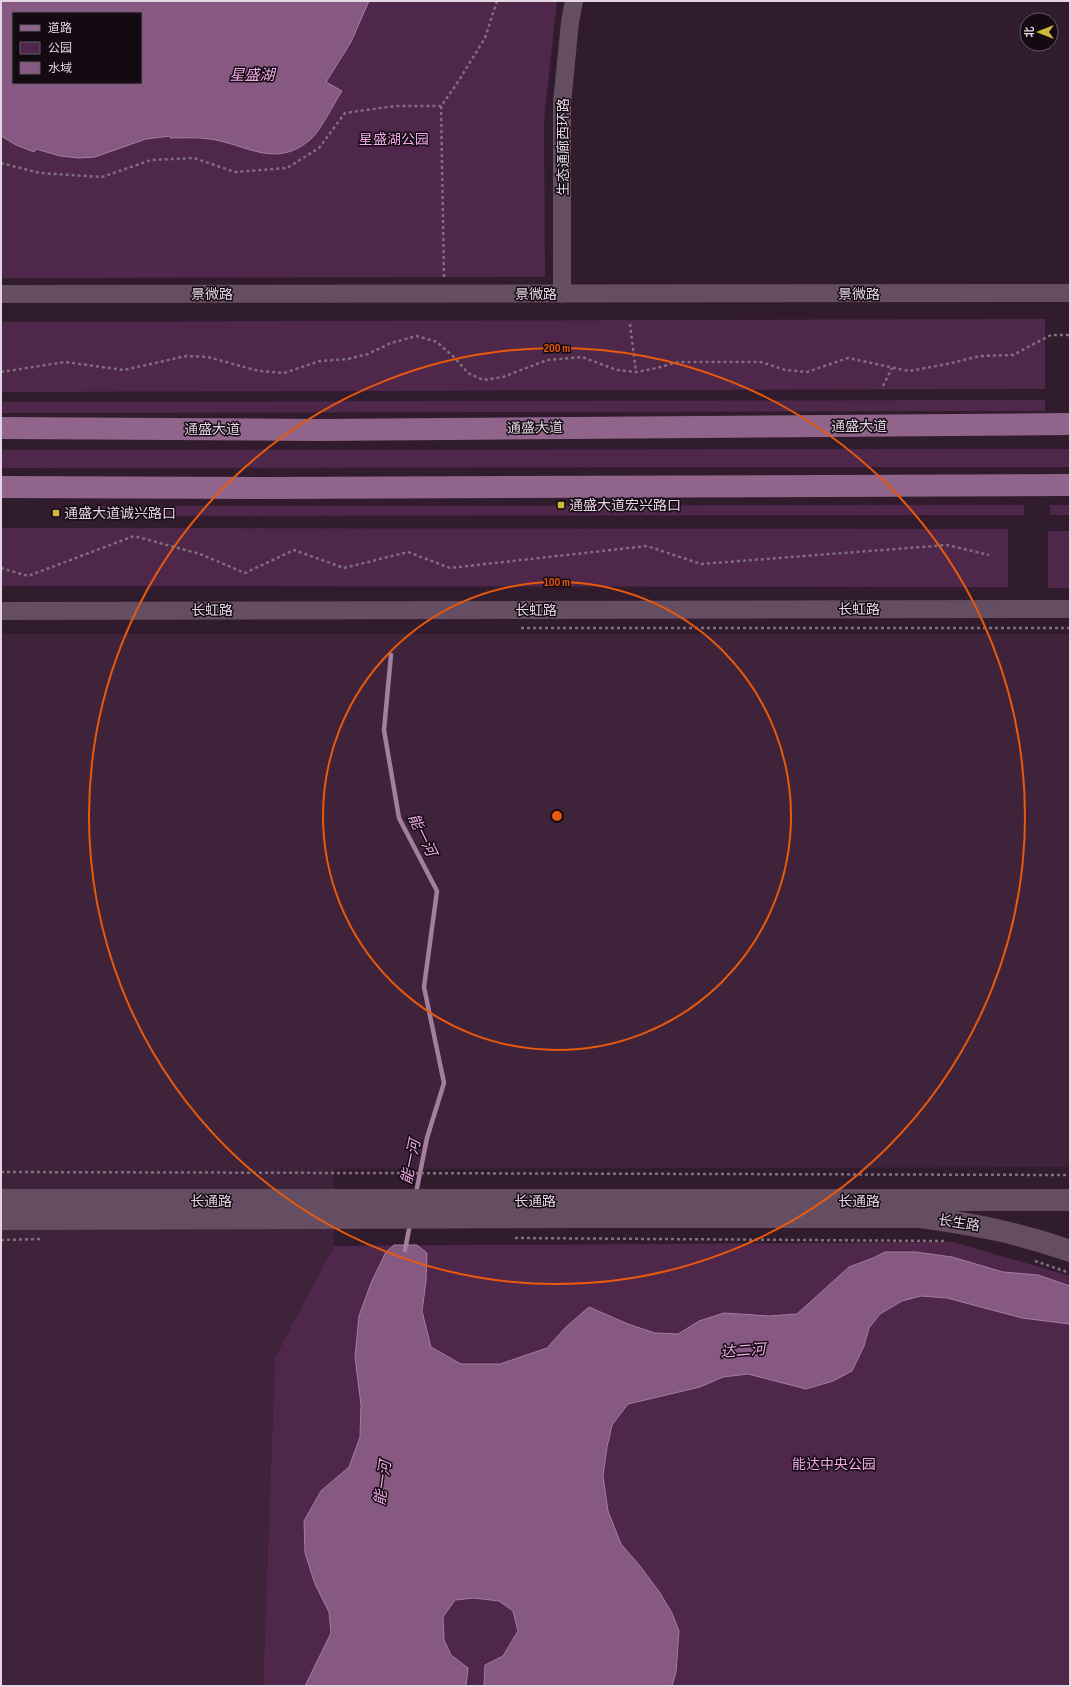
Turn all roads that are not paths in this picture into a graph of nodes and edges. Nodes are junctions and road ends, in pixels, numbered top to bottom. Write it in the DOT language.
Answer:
graph roads {
  1 [pos="574,1"];
  2 [pos="1070,293"];
  3 [pos="1,294"];
  4 [pos="562,294"];
  5 [pos="1070,424"];
  6 [pos="1,428"];
  7 [pos="1070,485"];
  8 [pos="1,486"];
  9 [pos="1070,609"];
  10 [pos="1,611"];
  11 [pos="1,1200"];
  12 [pos="1070,1200"];
  13 [pos="845,1217"];
  14 [pos="1,1219"];
  15 [pos="1070,1251"];
  1 -- 4 [label="street, 生态通廊西环路"];
  2 -- 4 [label="street, 景微路"];
  3 -- 4 [label="street, 景微路"];
  5 -- 6 [label="main road, 通盛大道"];
  7 -- 8 [label="main road"];
  9 -- 10 [label="street, 长虹路"];
  11 -- 12 [label="street, 长通路"];
  13 -- 14 [label="street, 长通路"];
  13 -- 15 [label="street, 长生路"];
}
